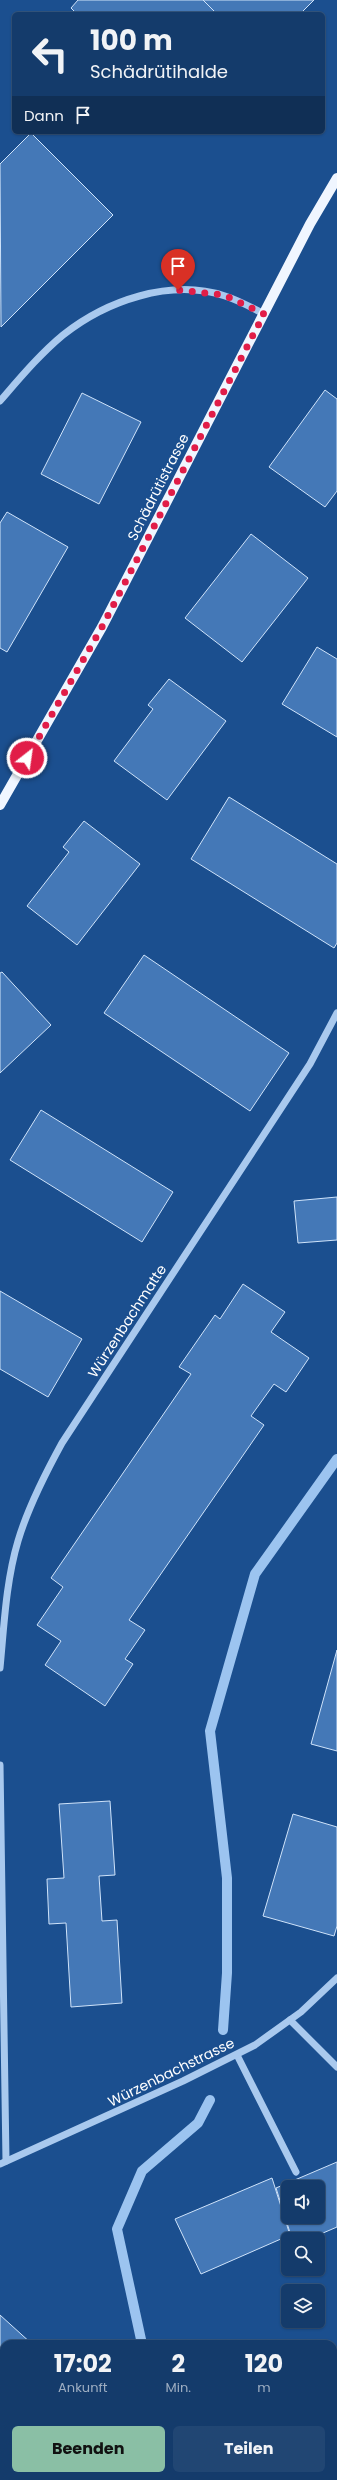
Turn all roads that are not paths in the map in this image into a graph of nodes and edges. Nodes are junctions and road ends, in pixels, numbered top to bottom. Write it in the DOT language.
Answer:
graph roads {
  1 [pos="337,178"];
  2 [pos="264,314"];
  3 [pos="0,401"];
  4 [pos="0,805"];
  5 [pos="337,1013"];
  6 [pos="0,1668"];
  7 [pos="0,1765"];
  8 [pos="337,1978"];
  9 [pos="290,2020"];
  10 [pos="237,2054"];
  11 [pos="337,2067"];
  12 [pos="3,2162"];
  13 [pos="296,2172"];
  1 -- 2 [label="main road, Schädrütistrasse"];
  2 -- 3 [label="street"];
  2 -- 4 [label="main road, Schädrütistrasse"];
  5 -- 6 [label="street, Würzenbachmatte"];
  7 -- 12 [label="street"];
  8 -- 9 [label="street, Würzenbachstrasse"];
  9 -- 10 [label="street, Würzenbachstrasse"];
  9 -- 11 [label="street"];
  10 -- 12 [label="street, Würzenbachstrasse"];
  10 -- 13 [label="street"];
}
